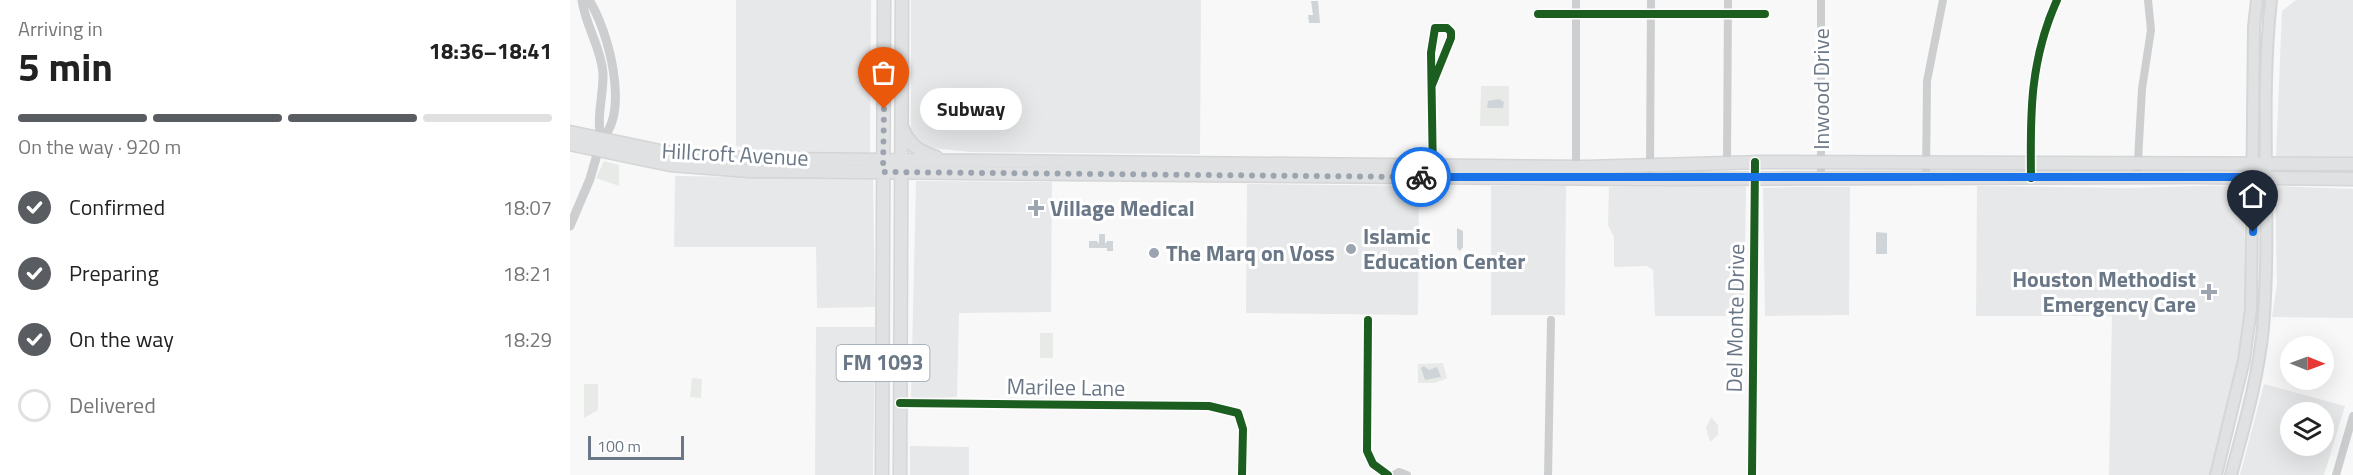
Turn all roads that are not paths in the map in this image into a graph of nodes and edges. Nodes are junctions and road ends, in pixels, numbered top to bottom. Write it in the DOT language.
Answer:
graph roads {
  1 [pos="582,0"];
  2 [pos="589,0"];
  3 [pos="884,0"];
  4 [pos="896,0"];
  5 [pos="902,0"];
  6 [pos="1576,0"];
  7 [pos="1651,0"];
  8 [pos="1728,0"];
  9 [pos="1821,0"];
  10 [pos="1943,0"];
  11 [pos="2057,0"];
  12 [pos="2148,0"];
  13 [pos="2258,0"];
  14 [pos="2271,0"];
  15 [pos="902,14"];
  16 [pos="1538,14"];
  17 [pos="1576,14"];
  18 [pos="1651,14"];
  19 [pos="1728,14"];
  20 [pos="1765,14"];
  21 [pos="610,52"];
  22 [pos="600,54"];
  23 [pos="608,71"];
  24 [pos="1432,85"];
  25 [pos="901,122"];
  26 [pos="570,132"];
  27 [pos="570,144"];
  28 [pos="600,145"];
  29 [pos="945,161"];
  30 [pos="1096,161"];
  31 [pos="1008,162"];
  32 [pos="1184,162"];
  33 [pos="1267,162"];
  34 [pos="1727,162"];
  35 [pos="1755,162"];
  36 [pos="1821,162"];
  37 [pos="2267,162"];
  38 [pos="1857,163"];
  39 [pos="1926,163"];
  40 [pos="2254,163"];
  41 [pos="2350,164"];
  42 [pos="2031,165"];
  43 [pos="883,166"];
  44 [pos="901,166"];
  45 [pos="1347,170"];
  46 [pos="1433,171"];
  47 [pos="2137,171"];
  48 [pos="1576,172"];
  49 [pos="1650,173"];
  50 [pos="1007,175"];
  51 [pos="1096,175"];
  52 [pos="1184,176"];
  53 [pos="1267,177"];
  54 [pos="1821,177"];
  55 [pos="1857,177"];
  56 [pos="1926,177"];
  57 [pos="2260,177"];
  58 [pos="1754,178"];
  59 [pos="2031,178"];
  60 [pos="2350,179"];
  61 [pos="570,226"];
  62 [pos="883,275"];
  63 [pos="2253,278"];
  64 [pos="2266,278"];
  65 [pos="883,310"];
  66 [pos="901,310"];
  67 [pos="1368,320"];
  68 [pos="1551,320"];
  69 [pos="901,348"];
  70 [pos="2235,399"];
  71 [pos="900,403"];
  72 [pos="2251,403"];
  73 [pos="2353,416"];
  74 [pos="882,459"];
  75 [pos="882,475"];
  76 [pos="890,475"];
  77 [pos="900,475"];
  78 [pos="1242,475"];
  79 [pos="1388,475"];
  80 [pos="1394,475"];
  81 [pos="1407,475"];
  82 [pos="1548,475"];
  83 [pos="1752,475"];
  84 [pos="2216,475"];
  85 [pos="2231,475"];
  86 [pos="2336,475"];
  1 -- 22 [label="street"];
  2 -- 21 [label="street"];
  3 -- 43 [label="main road, FM 1093"];
  4 -- 15 [label="main road"];
  5 -- 15 [label="main road, FM 1093"];
  6 -- 17 [label="street"];
  7 -- 18 [label="street"];
  8 -- 19 [label="street"];
  9 -- 36 [label="street, Inwood Drive"];
  10 -- 39 [label="street"];
  11 -- 42 [label="street"];
  12 -- 47 [label="street"];
  13 -- 40 [label="main road"];
  14 -- 37 [label="main road"];
  15 -- 25 [label="main road, FM 1093"];
  16 -- 17 [label="street"];
  17 -- 18 [label="street"];
  17 -- 48 [label="street"];
  18 -- 19 [label="street"];
  18 -- 49 [label="street"];
  19 -- 20 [label="street"];
  19 -- 34 [label="street"];
  21 -- 22 [label="street"];
  21 -- 23 [label="street"];
  22 -- 23 [label="street"];
  23 -- 28 [label="street"];
  24 -- 24 [label="street"];
  24 -- 46 [label="street"];
  25 -- 29 [label="main road"];
  25 -- 44 [label="main road, FM 1093"];
  26 -- 28 [label="main road, Hillcroft Avenue"];
  27 -- 28 [label="main road, Hillcroft Avenue"];
  28 -- 43 [label="main road, Hillcroft Avenue"];
  28 -- 61 [label="street"];
  29 -- 31 [label="main road"];
  29 -- 44 [label="main road"];
  30 -- 31 [label="main road"];
  30 -- 32 [label="main road"];
  30 -- 51 [label="main road"];
  31 -- 50 [label="main road"];
  32 -- 33 [label="main road"];
  32 -- 52 [label="main road"];
  33 -- 45 [label="main road"];
  33 -- 53 [label="main road"];
  34 -- 35 [label="main road"];
  34 -- 49 [label="main road"];
  35 -- 36 [label="main road"];
  35 -- 58 [label="street, Del Monte Drive"];
  36 -- 38 [label="main road"];
  36 -- 54 [label="street, Inwood Drive"];
  37 -- 40 [label="main road"];
  37 -- 41 [label="main road"];
  37 -- 57 [label="main road"];
  38 -- 39 [label="main road"];
  38 -- 55 [label="main road"];
  39 -- 42 [label="main road"];
  39 -- 56 [label="street"];
  40 -- 47 [label="main road"];
  40 -- 57 [label="main road"];
  41 -- 60 [label="main road"];
  42 -- 47 [label="main road"];
  42 -- 59 [label="street"];
  43 -- 44 [label="main road, Hillcroft Avenue"];
  43 -- 62 [label="main road, FM 1093"];
  44 -- 50 [label="main road"];
  44 -- 66 [label="main road, FM 1093"];
  45 -- 46 [label="main road"];
  45 -- 53 [label="main road"];
  46 -- 48 [label="main road"];
  47 -- 57 [label="main road"];
  47 -- 59 [label="main road"];
  48 -- 49 [label="main road"];
  49 -- 58 [label="main road"];
  50 -- 51 [label="main road"];
  51 -- 52 [label="main road"];
  52 -- 53 [label="main road"];
  54 -- 55 [label="main road"];
  54 -- 58 [label="main road"];
  55 -- 56 [label="main road"];
  56 -- 59 [label="main road"];
  57 -- 60 [label="main road"];
  57 -- 63 [label="main road"];
  57 -- 64 [label="main road"];
  58 -- 83 [label="street, Del Monte Drive"];
  62 -- 65 [label="main road, FM 1093"];
  62 -- 66 [label="main road"];
  63 -- 64 [label="main road"];
  63 -- 70 [label="main road"];
  64 -- 72 [label="main road"];
  65 -- 69 [label="main road"];
  65 -- 74 [label="main road, FM 1093"];
  66 -- 69 [label="main road, FM 1093"];
  67 -- 79 [label="street"];
  68 -- 82 [label="street"];
  69 -- 71 [label="main road, FM 1093"];
  70 -- 72 [label="main road"];
  70 -- 84 [label="main road"];
  71 -- 77 [label="main road, FM 1093"];
  71 -- 78 [label="street, Marilee Lane"];
  72 -- 85 [label="main road"];
  73 -- 86 [label="street"];
  74 -- 75 [label="main road, FM 1093"];
  74 -- 76 [label="main road"];
  80 -- 81 [label="street"];
}
